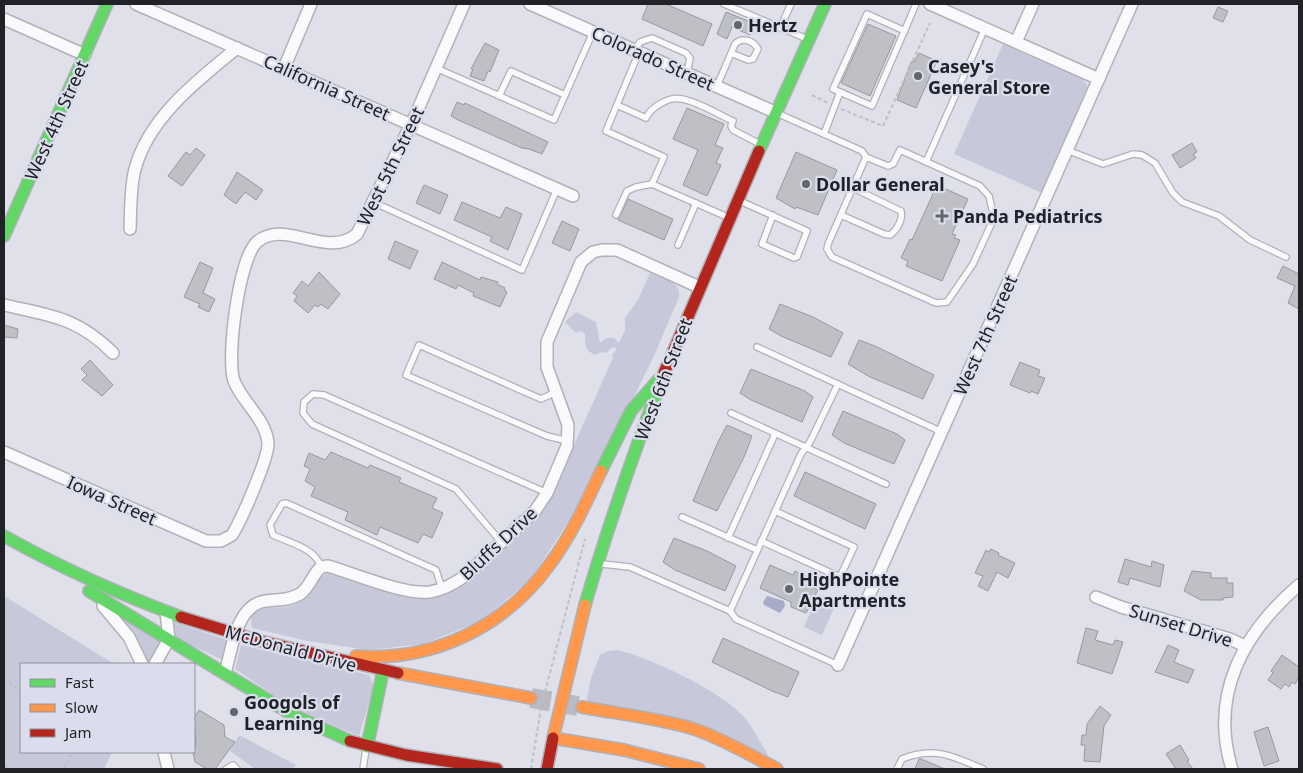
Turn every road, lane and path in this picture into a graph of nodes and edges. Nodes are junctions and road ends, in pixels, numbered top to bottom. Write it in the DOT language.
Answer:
graph roads {
  1 [pos="107,4"];
  2 [pos="136,4"];
  3 [pos="311,4"];
  4 [pos="464,4"];
  5 [pos="530,4"];
  6 [pos="724,4"];
  7 [pos="791,4"];
  8 [pos="825,4"];
  9 [pos="916,4"];
  10 [pos="930,4"];
  11 [pos="1033,4"];
  12 [pos="1132,4"];
  13 [pos="947,7"];
  14 [pos="4,19"];
  15 [pos="780,28"];
  16 [pos="985,28"];
  17 [pos="905,31"];
  18 [pos="593,32"];
  19 [pos="809,40"];
  20 [pos="1016,42"];
  21 [pos="237,48"];
  22 [pos="637,51"];
  23 [pos="732,53"];
  24 [pos="85,55"];
  25 [pos="284,68"];
  26 [pos="436,68"];
  27 [pos="687,73"];
  28 [pos="1099,78"];
  29 [pos="717,86"];
  30 [pos="840,92"];
  31 [pos="565,95"];
  32 [pos="499,96"];
  33 [pos="617,105"];
  34 [pos="777,113"];
  35 [pos="411,124"];
  36 [pos="824,134"];
  37 [pos="762,145"];
  38 [pos="1067,150"];
  39 [pos="866,157"];
  40 [pos="926,162"];
  41 [pos="652,184"];
  42 [pos="853,188"];
  43 [pos="558,189"];
  44 [pos="572,196"];
  45 [pos="738,200"];
  46 [pos="374,202"];
  47 [pos="696,203"];
  48 [pos="841,215"];
  49 [pos="616,216"];
  50 [pos="773,216"];
  51 [pos="730,218"];
  52 [pos="130,229"];
  53 [pos="4,236"];
  54 [pos="678,245"];
  55 [pos="1286,257"];
  56 [pos="699,287"];
  57 [pos="4,305"];
  58 [pos="757,347"];
  59 [pos="113,353"];
  60 [pos="666,371"];
  61 [pos="838,384"];
  62 [pos="556,392"];
  63 [pos="731,414"];
  64 [pos="942,432"];
  65 [pos="775,434"];
  66 [pos="568,441"];
  67 [pos="806,448"];
  68 [pos="4,452"];
  69 [pos="886,484"];
  70 [pos="547,493"];
  71 [pos="775,511"];
  72 [pos="682,517"];
  73 [pos="4,536"];
  74 [pos="728,538"];
  75 [pos="221,541"];
  76 [pos="762,541"];
  77 [pos="502,543"];
  78 [pos="757,550"];
  79 [pos="597,563"];
  80 [pos="321,567"];
  81 [pos="60,569"];
  82 [pos="1299,585"];
  83 [pos="442,589"];
  84 [pos="92,593"];
  85 [pos="1096,597"];
  86 [pos="730,611"];
  87 [pos="166,612"];
  88 [pos="236,635"];
  89 [pos="169,639"];
  90 [pos="1245,646"];
  91 [pos="306,652"];
  92 [pos="142,663"];
  93 [pos="156,663"];
  94 [pos="838,665"];
  95 [pos="383,671"];
  96 [pos="225,673"];
  97 [pos="4,678"];
  98 [pos="20,690"];
  99 [pos="531,698"];
  100 [pos="582,707"];
  101 [pos="553,738"];
  102 [pos="367,747"];
  103 [pos="72,753"];
  104 [pos="164,753"];
  105 [pos="4,766"];
  106 [pos="12,769"];
  107 [pos="64,769"];
  108 [pos="168,769"];
  109 [pos="226,769"];
  110 [pos="237,769"];
  111 [pos="363,769"];
  112 [pos="497,769"];
  113 [pos="547,769"];
  114 [pos="699,769"];
  115 [pos="776,769"];
  116 [pos="897,769"];
  117 [pos="983,769"];
  118 [pos="1232,769"];
  1 -- 24 [label="main road, West 4th Street"];
  2 -- 21 [label="street, California Street"];
  3 -- 25 [label="street"];
  4 -- 26 [label="street, West 5th Street"];
  5 -- 18 [label="street, Colorado Street"];
  6 -- 15 [label="lane"];
  7 -- 15 [label="lane"];
  8 -- 19 [label="main road, West 6th Street"];
  9 -- 17 [label="lane"];
  10 -- 13 [label="street"];
  11 -- 20 [label="street"];
  12 -- 28 [label="street, West 7th Street"];
  13 -- 16 [label="street"];
  14 -- 24 [label="street"];
  15 -- 19 [label="lane"];
  16 -- 20 [label="street"];
  16 -- 40 [label="lane"];
  17 -- 30 [label="lane"];
  17 -- 30 [label="lane"];
  18 -- 22 [label="street, Colorado Street"];
  18 -- 31 [label="lane"];
  19 -- 34 [label="main road, West 6th Street"];
  20 -- 28 [label="street"];
  21 -- 25 [label="street, California Street"];
  21 -- 52 [label="street"];
  22 -- 27 [label="street, Colorado Street"];
  22 -- 27 [label="lane"];
  22 -- 33 [label="lane"];
  23 -- 23 [label="lane"];
  23 -- 29 [label="lane"];
  24 -- 53 [label="main road, West 4th Street"];
  25 -- 35 [label="street, California Street"];
  26 -- 32 [label="lane"];
  26 -- 35 [label="street, West 5th Street"];
  27 -- 29 [label="street, Colorado Street"];
  28 -- 38 [label="street, West 7th Street"];
  29 -- 34 [label="street, Colorado Street"];
  30 -- 36 [label="lane"];
  31 -- 32 [label="lane"];
  31 -- 32 [label="lane"];
  33 -- 37 [label="lane"];
  33 -- 41 [label="lane"];
  34 -- 36 [label="lane"];
  34 -- 37 [label="main road, West 6th Street"];
  35 -- 43 [label="street, California Street"];
  35 -- 46 [label="street, West 5th Street"];
  36 -- 39 [label="lane"];
  37 -- 45 [label="main road, West 6th Street"];
  38 -- 55 [label="lane"];
  38 -- 64 [label="street, West 7th Street"];
  39 -- 40 [label="lane"];
  39 -- 42 [label="lane"];
  40 -- 48 [label="lane"];
  41 -- 47 [label="lane"];
  41 -- 49 [label="lane"];
  42 -- 48 [label="lane"];
  42 -- 48 [label="lane"];
  43 -- 44 [label="street, California Street"];
  43 -- 46 [label="lane"];
  45 -- 50 [label="lane"];
  45 -- 51 [label="main road, West 6th Street"];
  46 -- 75 [label="street, West 5th Street"];
  47 -- 51 [label="lane"];
  47 -- 54 [label="lane"];
  50 -- 50 [label="lane"];
  51 -- 56 [label="main road, West 6th Street"];
  56 -- 60 [label="main road, West 6th Street"];
  56 -- 62 [label="street, Bluffs Drive"];
  57 -- 59 [label="street"];
  58 -- 61 [label="lane"];
  60 -- 79 [label="main road, West 6th Street"];
  60 -- 91 [label="main road"];
  61 -- 64 [label="lane"];
  61 -- 67 [label="lane"];
  62 -- 66 [label="street, Bluffs Drive"];
  62 -- 66 [label="lane"];
  63 -- 65 [label="lane"];
  64 -- 94 [label="street, West 7th Street"];
  65 -- 67 [label="lane"];
  65 -- 74 [label="lane"];
  66 -- 70 [label="street, Bluffs Drive"];
  67 -- 69 [label="lane"];
  67 -- 71 [label="lane"];
  68 -- 75 [label="street, Iowa Street"];
  70 -- 77 [label="street, Bluffs Drive"];
  70 -- 77 [label="lane"];
  71 -- 76 [label="lane"];
  71 -- 76 [label="lane"];
  72 -- 74 [label="lane"];
  73 -- 81 [label="main road, McDonald Drive"];
  74 -- 78 [label="lane"];
  76 -- 78 [label="lane"];
  77 -- 83 [label="street, Bluffs Drive"];
  78 -- 86 [label="lane"];
  79 -- 86 [label="lane"];
  79 -- 101 [label="main road, West 6th Street"];
  80 -- 83 [label="street, Bluffs Drive"];
  80 -- 83 [label="lane"];
  80 -- 88 [label="street"];
  81 -- 84 [label="main road, McDonald Drive"];
  81 -- 87 [label="main road, McDonald Drive"];
  82 -- 90 [label="street, Sunset Drive"];
  84 -- 89 [label="main road, McDonald Drive"];
  84 -- 92 [label="street"];
  85 -- 90 [label="street, Sunset Drive"];
  86 -- 94 [label="lane"];
  87 -- 88 [label="main road, McDonald Drive"];
  87 -- 89 [label="street"];
  88 -- 91 [label="main road, McDonald Drive"];
  88 -- 96 [label="street"];
  89 -- 93 [label="street"];
  89 -- 96 [label="main road, McDonald Drive"];
  90 -- 118 [label="street"];
  91 -- 95 [label="main road, McDonald Drive"];
  95 -- 99 [label="main road, McDonald Drive"];
  95 -- 102 [label="main road"];
  96 -- 102 [label="main road, McDonald Drive"];
  97 -- 98 [label="path"];
  100 -- 115 [label="main road"];
  101 -- 113 [label="main road, West 6th Street"];
  101 -- 114 [label="main road"];
  102 -- 111 [label="lane"];
  102 -- 112 [label="main road, McDonald Drive"];
  103 -- 107 [label="path"];
  104 -- 108 [label="street"];
  105 -- 106 [label="path"];
  109 -- 110 [label="lane"];
  116 -- 117 [label="lane"];
}
